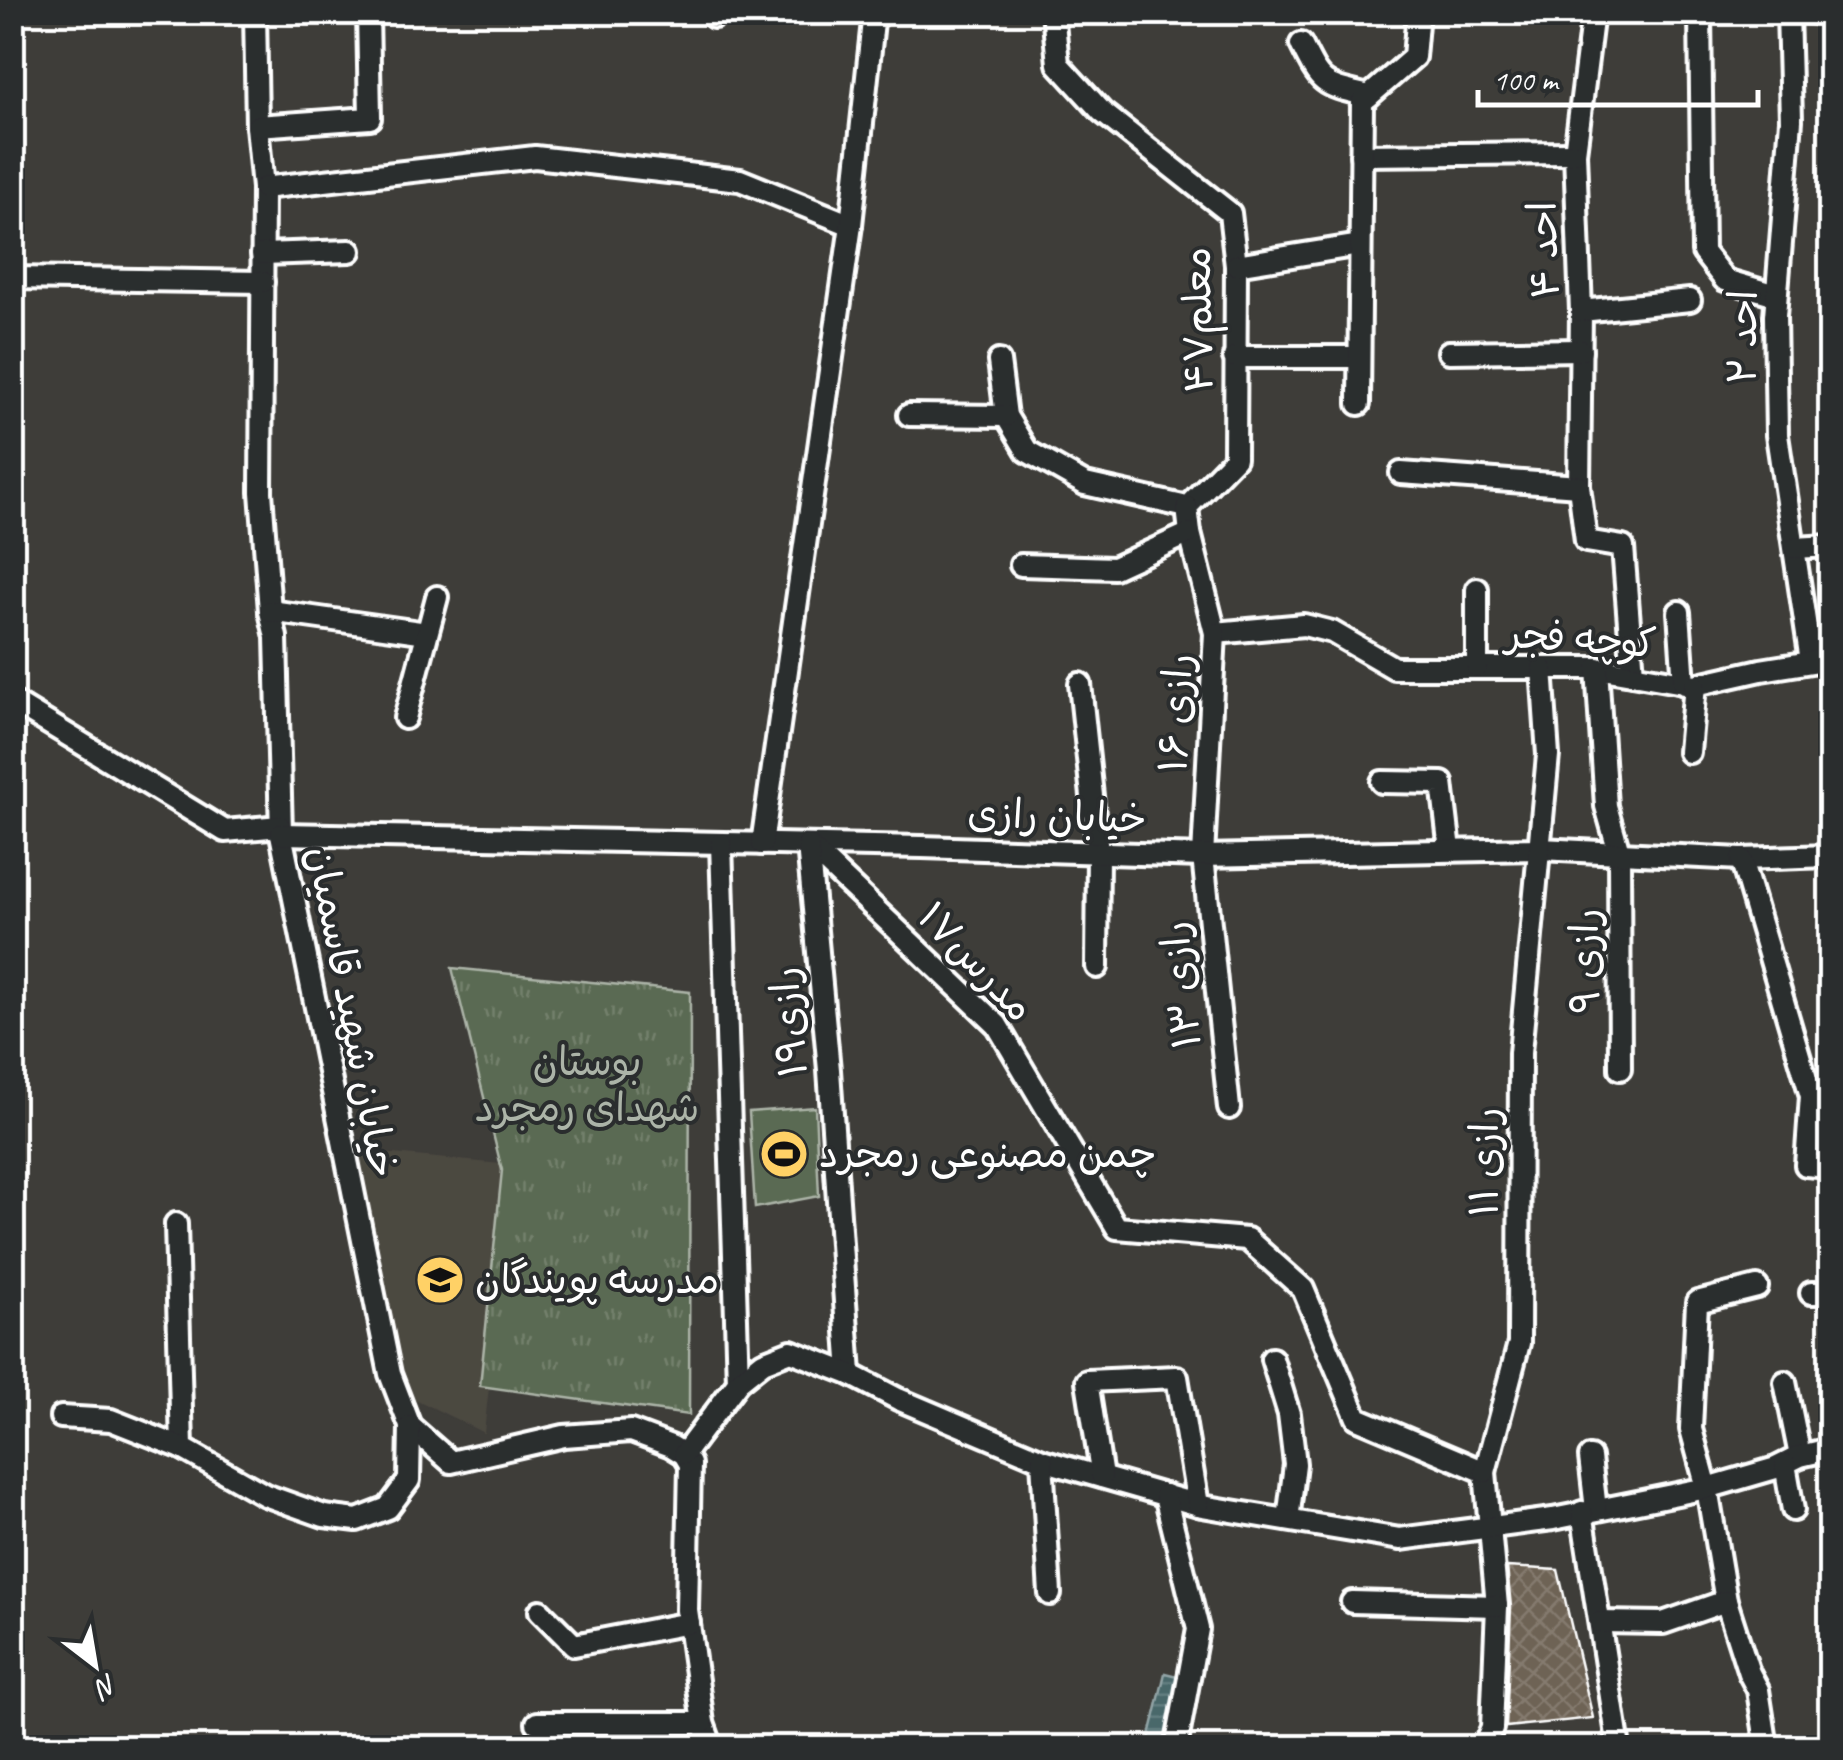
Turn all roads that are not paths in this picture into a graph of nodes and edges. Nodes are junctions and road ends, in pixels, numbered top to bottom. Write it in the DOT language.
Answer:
graph roads {
  1 [pos="255,12"];
  2 [pos="368,12"];
  3 [pos="874,12"];
  4 [pos="1053,12"];
  5 [pos="1418,12"];
  6 [pos="1593,12"];
  7 [pos="1700,12"];
  8 [pos="1788,12"];
  9 [pos="1809,12"];
  10 [pos="1830,14"];
  11 [pos="1300,44"];
  12 [pos="1369,96"];
  13 [pos="258,126"];
  14 [pos="1575,153"];
  15 [pos="1361,155"];
  16 [pos="263,188"];
  17 [pos="850,225"];
  18 [pos="1360,244"];
  19 [pos="350,250"];
  20 [pos="262,254"];
  21 [pos="1236,266"];
  22 [pos="12,278"];
  23 [pos="263,282"];
  24 [pos="1776,295"];
  25 [pos="1690,300"];
  26 [pos="1581,311"];
  27 [pos="1581,350"];
  28 [pos="1449,352"];
  29 [pos="1234,357"];
  30 [pos="1359,358"];
  31 [pos="998,360"];
  32 [pos="1359,404"];
  33 [pos="909,415"];
  34 [pos="1006,416"];
  35 [pos="1401,474"];
  36 [pos="1579,486"];
  37 [pos="1187,507"];
  38 [pos="1190,534"];
  39 [pos="1830,546"];
  40 [pos="1795,548"];
  41 [pos="1021,565"];
  42 [pos="1477,589"];
  43 [pos="437,597"];
  44 [pos="270,612"];
  45 [pos="1679,612"];
  46 [pos="427,633"];
  47 [pos="1215,633"];
  48 [pos="1821,660"];
  49 [pos="1477,667"];
  50 [pos="1542,668"];
  51 [pos="1597,668"];
  52 [pos="1633,674"];
  53 [pos="1080,684"];
  54 [pos="1689,684"];
  55 [pos="12,700"];
  56 [pos="405,718"];
  57 [pos="1689,752"];
  58 [pos="1382,782"];
  59 [pos="280,830"];
  60 [pos="721,843"];
  61 [pos="762,844"];
  62 [pos="808,844"];
  63 [pos="1540,849"];
  64 [pos="1450,850"];
  65 [pos="1098,852"];
  66 [pos="1620,852"];
  67 [pos="1203,856"];
  68 [pos="1830,856"];
  69 [pos="1741,859"];
  70 [pos="1097,967"];
  71 [pos="1620,1070"];
  72 [pos="1821,1096"];
  73 [pos="1229,1108"];
  74 [pos="1830,1166"];
  75 [pos="176,1224"];
  76 [pos="1757,1287"];
  77 [pos="1272,1359"];
  78 [pos="850,1374"];
  79 [pos="738,1382"];
  80 [pos="1785,1382"];
  81 [pos="61,1417"];
  82 [pos="410,1426"];
  83 [pos="182,1448"];
  84 [pos="1830,1448"];
  85 [pos="684,1454"];
  86 [pos="1590,1457"];
  87 [pos="1042,1460"];
  88 [pos="1793,1460"];
  89 [pos="1486,1472"];
  90 [pos="1102,1478"];
  91 [pos="1707,1488"];
  92 [pos="1165,1495"];
  93 [pos="1198,1505"];
  94 [pos="1793,1510"];
  95 [pos="1589,1511"];
  96 [pos="1288,1520"];
  97 [pos="1490,1528"];
  98 [pos="1050,1594"];
  99 [pos="1726,1601"];
  100 [pos="1352,1602"];
  101 [pos="1497,1606"];
  102 [pos="540,1611"];
  103 [pos="1600,1622"];
  104 [pos="689,1623"];
  105 [pos="702,1722"];
  106 [pos="536,1723"];
  107 [pos="712,1748"];
  108 [pos="1176,1748"];
  109 [pos="1483,1748"];
  110 [pos="1620,1748"];
  111 [pos="1767,1748"];
  1 -- 13 [label="street, خیابان شهید قاسمیان"];
  2 -- 13 [label="street"];
  3 -- 17 [label="street"];
  4 -- 21 [label="street, معلم۴۷"];
  5 -- 12 [label="street"];
  6 -- 14 [label="street, احد ۴"];
  7 -- 24 [label="street"];
  8 -- 24 [label="street, احد ۲"];
  9 -- 10 [label="street"];
  11 -- 12 [label="street"];
  12 -- 15 [label="street"];
  13 -- 16 [label="street, خیابان شهید قاسمیان"];
  14 -- 15 [label="street"];
  14 -- 26 [label="street, احد ۴"];
  15 -- 18 [label="street"];
  16 -- 17 [label="street"];
  16 -- 20 [label="street, خیابان شهید قاسمیان"];
  17 -- 61 [label="street"];
  18 -- 21 [label="street"];
  18 -- 30 [label="street"];
  19 -- 20 [label="street"];
  20 -- 23 [label="street, خیابان شهید قاسمیان"];
  21 -- 29 [label="street, معلم۴۷"];
  22 -- 23 [label="street"];
  23 -- 44 [label="street, خیابان شهید قاسمیان"];
  24 -- 40 [label="street, احد ۲"];
  25 -- 26 [label="street"];
  26 -- 27 [label="street, احد ۴"];
  27 -- 28 [label="street"];
  27 -- 36 [label="street, احد ۴"];
  29 -- 30 [label="street"];
  29 -- 37 [label="street, معلم۴۷"];
  30 -- 32 [label="street"];
  31 -- 34 [label="street"];
  33 -- 34 [label="street"];
  34 -- 37 [label="street"];
  35 -- 36 [label="street"];
  36 -- 52 [label="street, احد ۴"];
  37 -- 38 [label="street, رازی ۱۶"];
  38 -- 41 [label="street"];
  38 -- 47 [label="street, رازی ۱۶"];
  39 -- 40 [label="street"];
  40 -- 48 [label="street, احد ۲"];
  42 -- 49 [label="street"];
  43 -- 46 [label="street"];
  44 -- 46 [label="street"];
  44 -- 59 [label="street, خیابان شهید قاسمیان"];
  45 -- 54 [label="street"];
  46 -- 56 [label="street"];
  47 -- 49 [label="street, کوچه فجر"];
  47 -- 67 [label="street, رازی ۱۶"];
  48 -- 54 [label="street, کوچه فجر"];
  49 -- 50 [label="street, کوچه فجر"];
  50 -- 51 [label="street, کوچه فجر"];
  50 -- 63 [label="street, رازی ۱۱"];
  51 -- 52 [label="street, کوچه فجر"];
  51 -- 66 [label="street, رازی ۹"];
  52 -- 54 [label="street, کوچه فجر"];
  53 -- 65 [label="street"];
  54 -- 57 [label="street"];
  55 -- 59 [label="street, خیابان رازی"];
  58 -- 64 [label="street"];
  59 -- 60 [label="street, خیابان رازی"];
  59 -- 82 [label="street, خیابان شهید قاسمیان"];
  60 -- 61 [label="street, خیابان رازی"];
  60 -- 79 [label="street"];
  61 -- 62 [label="street, خیابان رازی"];
  62 -- 65 [label="street, خیابان رازی"];
  62 -- 78 [label="street, رازی۱۹"];
  62 -- 89 [label="street, مدرس۱۷"];
  63 -- 64 [label="street, خیابان رازی"];
  63 -- 66 [label="street, خیابان رازی"];
  63 -- 89 [label="street, رازی ۱۱"];
  64 -- 67 [label="street, خیابان رازی"];
  65 -- 67 [label="street, خیابان رازی"];
  65 -- 70 [label="street"];
  66 -- 69 [label="street, خیابان رازی"];
  66 -- 71 [label="street, رازی ۹"];
  67 -- 73 [label="street, رازی ۱۳"];
  68 -- 69 [label="street, خیابان رازی"];
  69 -- 72 [label="street"];
  72 -- 74 [label="street"];
  75 -- 83 [label="street"];
  76 -- 91 [label="street"];
  77 -- 96 [label="street"];
  78 -- 79 [label="street"];
  78 -- 87 [label="street"];
  79 -- 85 [label="street"];
  80 -- 88 [label="street"];
  81 -- 83 [label="street"];
  82 -- 83 [label="street"];
  82 -- 85 [label="street, خیابان شهید قاسمیان"];
  84 -- 88 [label="street"];
  85 -- 104 [label="street"];
  86 -- 95 [label="street"];
  87 -- 90 [label="street"];
  87 -- 98 [label="street"];
  88 -- 91 [label="street"];
  88 -- 94 [label="street"];
  89 -- 97 [label="street, رازی ۱۱"];
  90 -- 92 [label="street"];
  90 -- 93 [label="street"];
  91 -- 95 [label="street"];
  91 -- 99 [label="street"];
  92 -- 93 [label="street"];
  92 -- 108 [label="street"];
  93 -- 96 [label="street"];
  95 -- 97 [label="street"];
  95 -- 103 [label="street"];
  96 -- 97 [label="street"];
  97 -- 101 [label="street, رازی ۱۱"];
  99 -- 103 [label="street"];
  99 -- 111 [label="street"];
  100 -- 101 [label="street"];
  101 -- 109 [label="street, رازی ۱۱"];
  102 -- 104 [label="street"];
  103 -- 110 [label="street"];
  104 -- 105 [label="street"];
  105 -- 106 [label="street"];
  105 -- 107 [label="street"];
}
